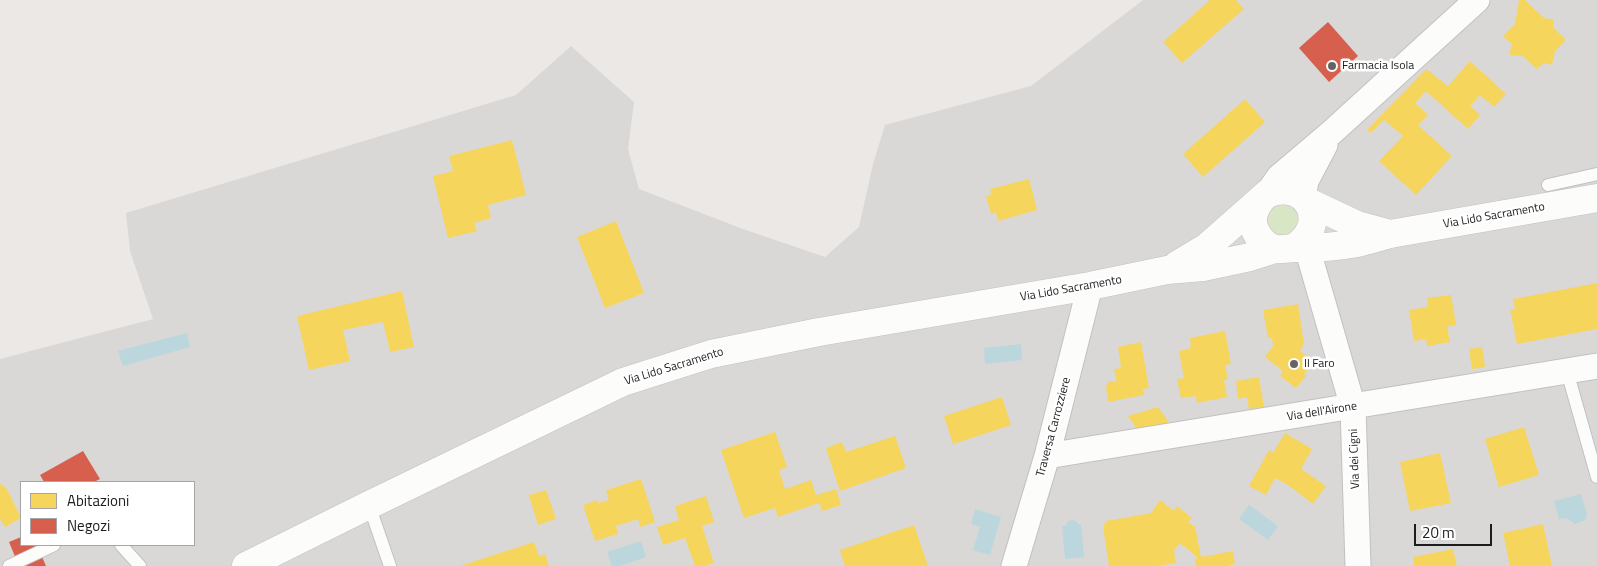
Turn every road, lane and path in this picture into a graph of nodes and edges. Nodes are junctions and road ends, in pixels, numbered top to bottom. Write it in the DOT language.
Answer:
graph roads {
  1 [pos="1477,0"];
  2 [pos="1332,132"];
  3 [pos="1597,174"];
  4 [pos="1548,185"];
  5 [pos="1264,197"];
  6 [pos="1597,198"];
  7 [pos="1305,199"];
  8 [pos="1390,234"];
  9 [pos="1296,246"];
  10 [pos="1167,270"];
  11 [pos="1090,286"];
  12 [pos="1597,366"];
  13 [pos="1567,371"];
  14 [pos="1353,407"];
  15 [pos="1047,456"];
  16 [pos="1597,477"];
  17 [pos="369,504"];
  18 [pos="52,546"];
  19 [pos="122,546"];
  20 [pos="9,566"];
  21 [pos="140,566"];
  22 [pos="246,566"];
  23 [pos="390,566"];
  24 [pos="1014,566"];
  25 [pos="1358,566"];
  1 -- 2 [label="street"];
  2 -- 5 [label="street"];
  2 -- 7 [label="street"];
  3 -- 4 [label="lane"];
  5 -- 7 [label="street"];
  5 -- 9 [label="street"];
  5 -- 10 [label="street"];
  6 -- 8 [label="street, Via Lido Sacramento"];
  7 -- 8 [label="street"];
  7 -- 9 [label="street"];
  8 -- 9 [label="street, Via Lido Sacramento"];
  9 -- 10 [label="street, Via Lido Sacramento"];
  9 -- 14 [label="street, Via dei Cigni"];
  10 -- 11 [label="street, Via Lido Sacramento"];
  11 -- 15 [label="street, Traversa Carrozziere"];
  11 -- 17 [label="street, Via Lido Sacramento"];
  12 -- 13 [label="street, Via dell'Airone"];
  13 -- 14 [label="street, Via dell'Airone"];
  13 -- 16 [label="lane"];
  14 -- 15 [label="street, Via dell'Airone"];
  14 -- 25 [label="street, Via dei Cigni"];
  15 -- 24 [label="street, Traversa Carrozziere"];
  17 -- 22 [label="street, Via Lido Sacramento"];
  17 -- 23 [label="lane"];
  18 -- 20 [label="lane"];
  19 -- 21 [label="lane"];
}
